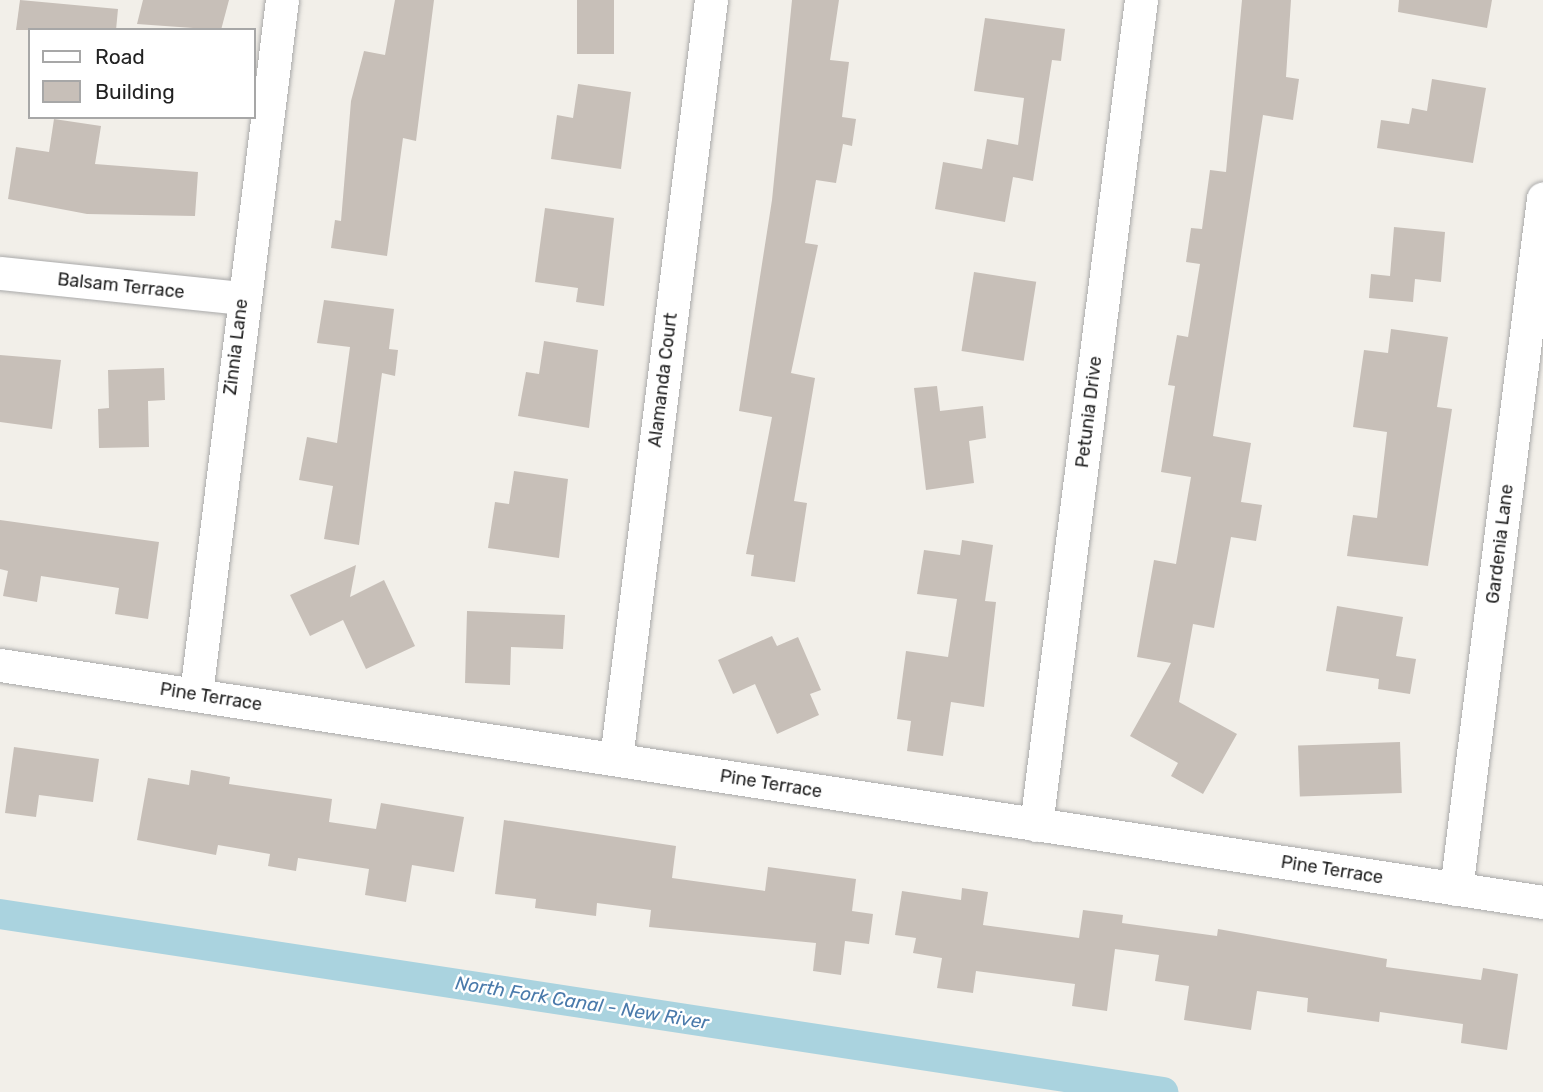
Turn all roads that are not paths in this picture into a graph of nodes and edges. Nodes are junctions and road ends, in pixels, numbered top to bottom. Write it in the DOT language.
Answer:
graph roads {
  1 [pos="282,0"];
  2 [pos="711,0"];
  3 [pos="1141,0"];
  4 [pos="1543,198"];
  5 [pos="0,273"];
  6 [pos="242,298"];
  7 [pos="0,665"];
  8 [pos="196,694"];
  9 [pos="615,759"];
  10 [pos="1036,825"];
  11 [pos="1456,889"];
  12 [pos="1543,902"];
  1 -- 6 [label="street, Zinnia Lane"];
  2 -- 9 [label="street, Alamanda Court"];
  3 -- 10 [label="street, Petunia Drive"];
  4 -- 11 [label="street, Gardenia Lane"];
  5 -- 6 [label="street, Balsam Terrace"];
  6 -- 8 [label="street, Zinnia Lane"];
  7 -- 8 [label="street, Pine Terrace"];
  8 -- 9 [label="street, Pine Terrace"];
  9 -- 10 [label="street, Pine Terrace"];
  10 -- 11 [label="street, Pine Terrace"];
  11 -- 12 [label="street, Pine Terrace"];
}
